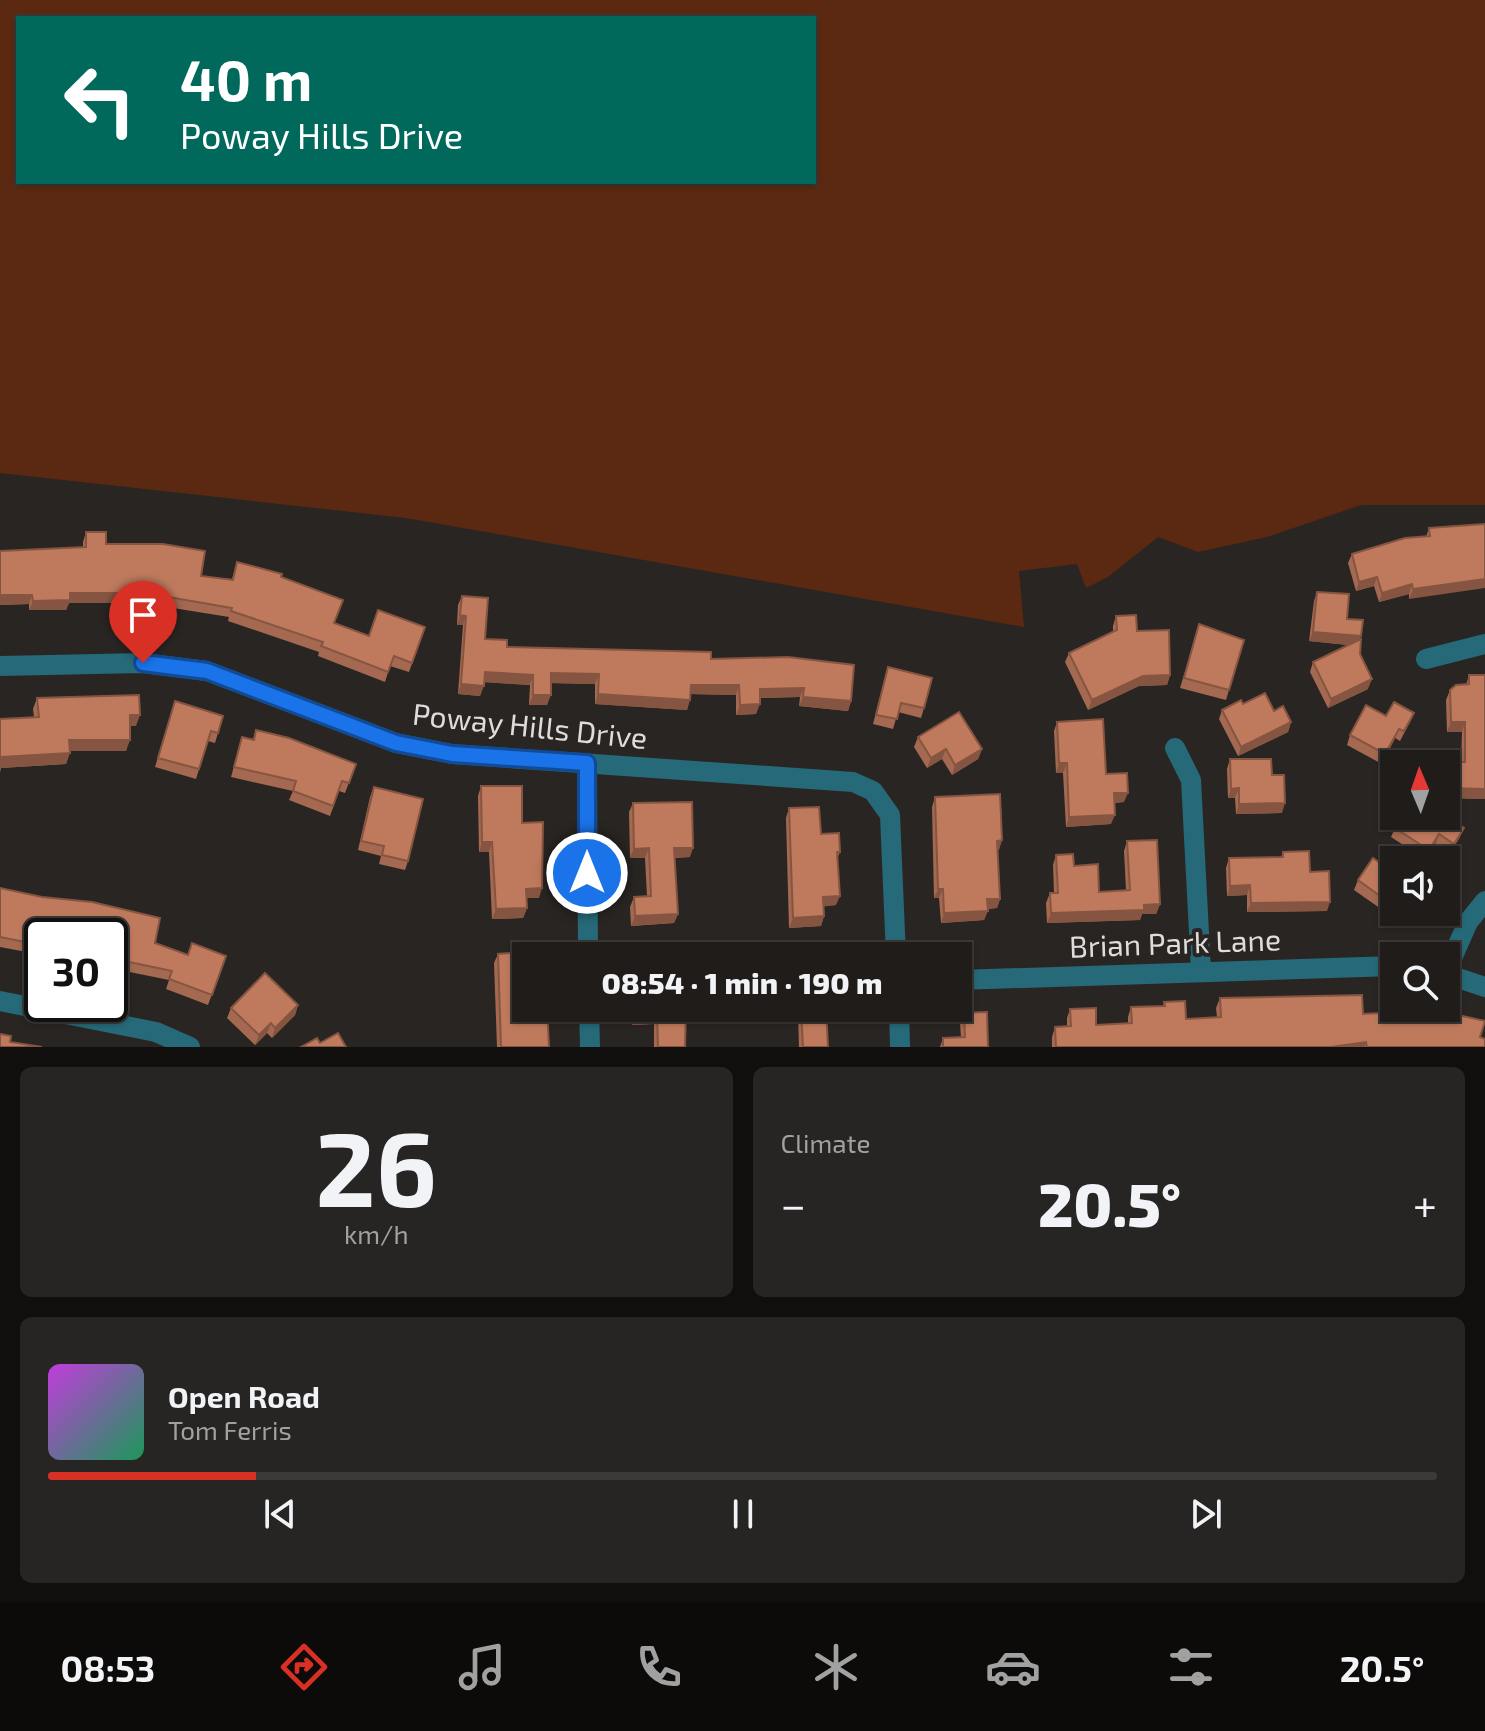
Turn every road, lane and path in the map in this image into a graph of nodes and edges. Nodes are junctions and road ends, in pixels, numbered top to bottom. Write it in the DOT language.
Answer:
graph roads {
  1 [pos="1485,644"];
  2 [pos="1426,659"];
  3 [pos="0,666"];
  4 [pos="1175,748"];
  5 [pos="587,763"];
  6 [pos="1485,901"];
  7 [pos="588,942"];
  8 [pos="895,942"];
  9 [pos="1459,942"];
  10 [pos="1380,966"];
  11 [pos="1201,971"];
  12 [pos="1460,978"];
  13 [pos="972,979"];
  14 [pos="1485,987"];
  15 [pos="0,1001"];
  16 [pos="589,1022"];
  17 [pos="899,1022"];
  18 [pos="190,1047"];
  19 [pos="590,1047"];
  20 [pos="900,1047"];
  1 -- 2 [label="street"];
  3 -- 5 [label="street, Poway Hills Drive"];
  4 -- 11 [label="street"];
  5 -- 7 [label="street"];
  5 -- 8 [label="street, Poway Hills Drive"];
  6 -- 9 [label="street"];
  10 -- 11 [label="street, Brian Park Lane"];
  11 -- 13 [label="street, Brian Park Lane"];
  12 -- 14 [label="street"];
  15 -- 18 [label="street"];
  16 -- 19 [label="street"];
  17 -- 20 [label="street"];
}
